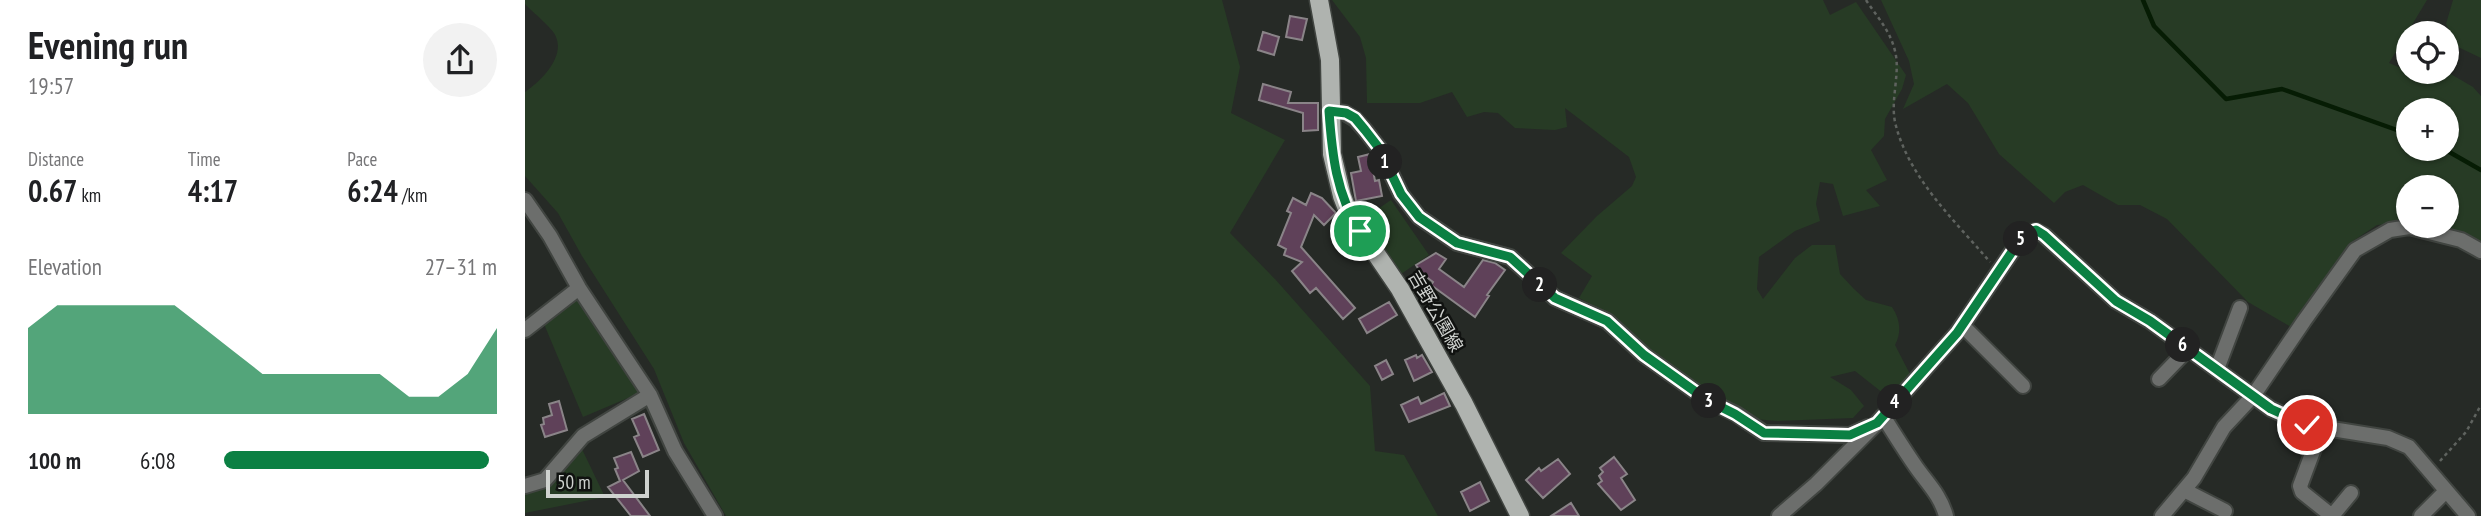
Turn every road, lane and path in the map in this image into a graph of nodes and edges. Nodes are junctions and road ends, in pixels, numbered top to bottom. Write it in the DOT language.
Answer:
graph roads {
  1 [pos="1319,0"];
  2 [pos="1866,0"];
  3 [pos="1329,111"];
  4 [pos="525,200"];
  5 [pos="2481,251"];
  6 [pos="1999,273"];
  7 [pos="579,288"];
  8 [pos="2240,308"];
  9 [pos="1962,326"];
  10 [pos="525,330"];
  11 [pos="2188,349"];
  12 [pos="2217,369"];
  13 [pos="2159,379"];
  14 [pos="2023,386"];
  15 [pos="650,395"];
  16 [pos="2253,396"];
  17 [pos="2481,405"];
  18 [pos="1880,419"];
  19 [pos="2322,427"];
  20 [pos="2430,472"];
  21 [pos="525,486"];
  22 [pos="2184,490"];
  23 [pos="2446,491"];
  24 [pos="2350,493"];
  25 [pos="2225,511"];
  26 [pos="715,516"];
  27 [pos="1520,516"];
  28 [pos="1779,516"];
  29 [pos="1946,516"];
  30 [pos="2162,516"];
  31 [pos="2332,516"];
  32 [pos="2421,516"];
  33 [pos="2468,516"];
  1 -- 3 [label="main road, 吉野公園線"];
  2 -- 6 [label="path"];
  3 -- 18 [label="street"];
  3 -- 27 [label="main road, 吉野公園線"];
  4 -- 7 [label="street"];
  5 -- 16 [label="street"];
  6 -- 9 [label="street"];
  6 -- 11 [label="street"];
  7 -- 10 [label="street"];
  7 -- 15 [label="street"];
  8 -- 12 [label="street"];
  9 -- 14 [label="street"];
  9 -- 18 [label="street"];
  11 -- 12 [label="street"];
  11 -- 13 [label="street"];
  12 -- 16 [label="street"];
  15 -- 21 [label="street"];
  15 -- 26 [label="street"];
  16 -- 19 [label="street"];
  16 -- 22 [label="street"];
  17 -- 20 [label="path"];
  18 -- 28 [label="street"];
  18 -- 29 [label="street"];
  19 -- 20 [label="street"];
  19 -- 31 [label="street"];
  20 -- 23 [label="street"];
  22 -- 25 [label="street"];
  22 -- 30 [label="street"];
  23 -- 32 [label="street"];
  23 -- 33 [label="street"];
  24 -- 31 [label="street"];
}
